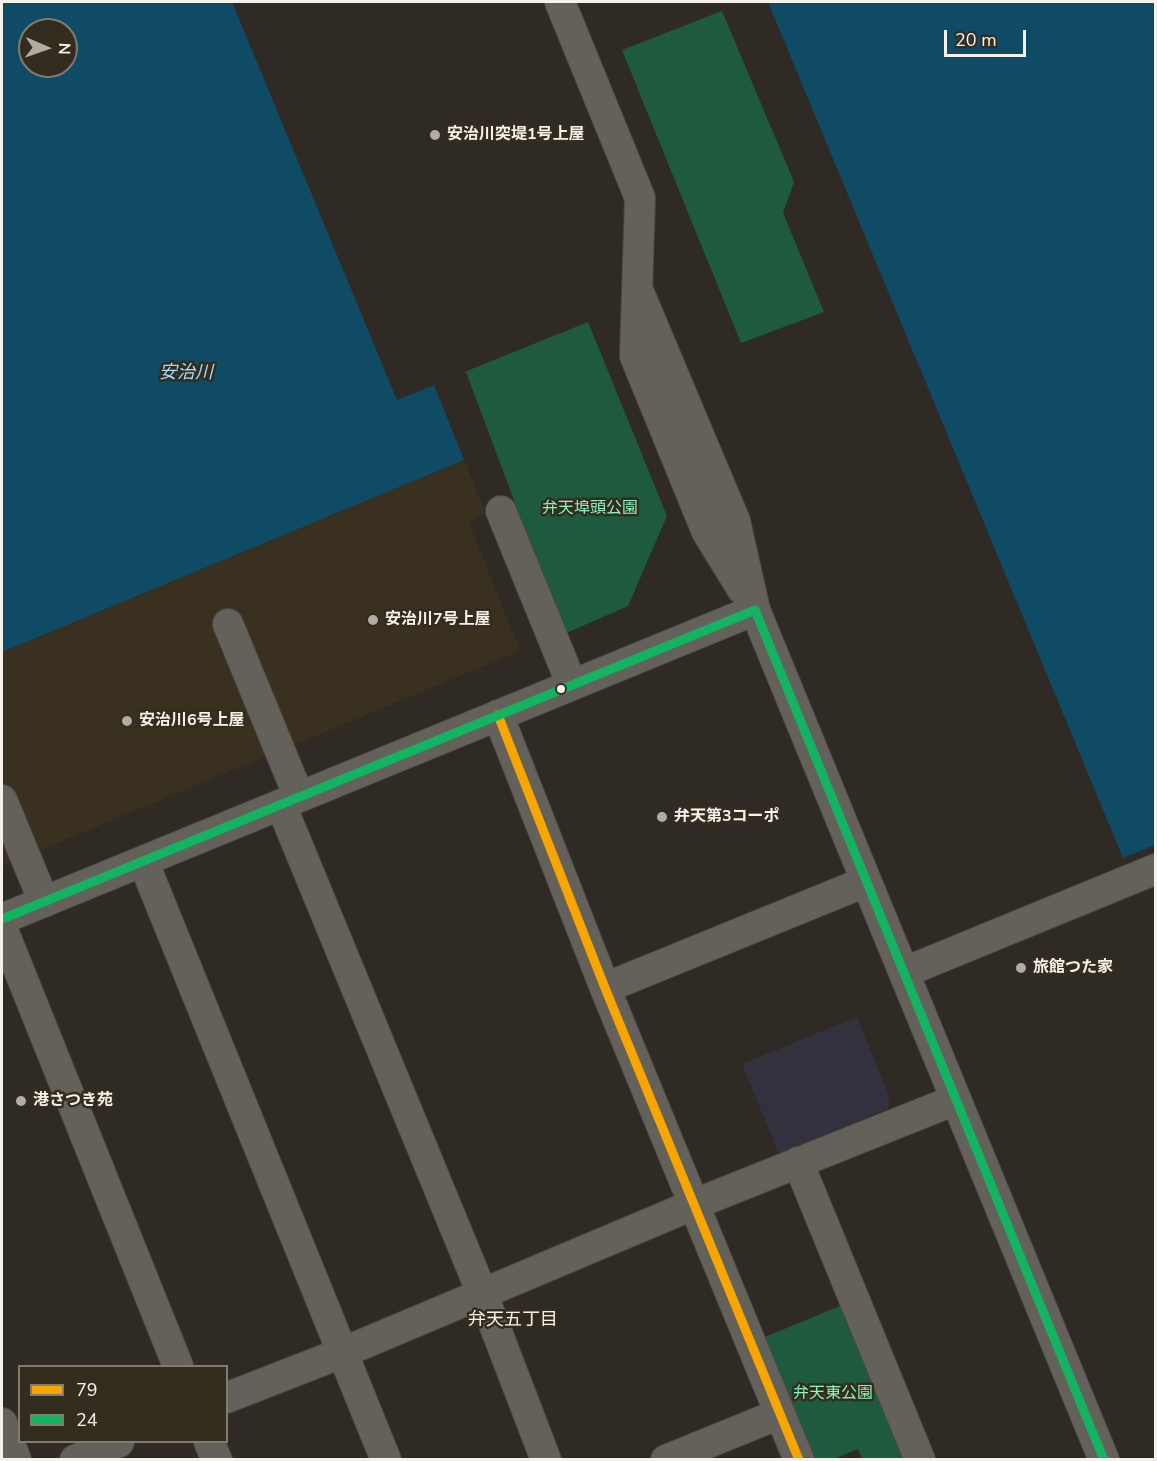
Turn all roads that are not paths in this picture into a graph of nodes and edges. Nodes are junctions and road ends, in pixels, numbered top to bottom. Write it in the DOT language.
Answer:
graph roads {
  1 [pos="560,2"];
  2 [pos="501,511"];
  3 [pos="755,610"];
  4 [pos="228,624"];
  5 [pos="572,685"];
  6 [pos="498,715"];
  7 [pos="2,800"];
  8 [pos="290,801"];
  9 [pos="143,861"];
  10 [pos="1155,869"];
  11 [pos="865,882"];
  12 [pos="44,902"];
  13 [pos="2,919"];
  14 [pos="2,928"];
  15 [pos="905,972"];
  16 [pos="605,988"];
  17 [pos="956,1100"];
  18 [pos="798,1162"];
  19 [pos="695,1204"];
  20 [pos="482,1293"];
  21 [pos="344,1352"];
  22 [pos="178,1365"];
  23 [pos="228,1397"];
  24 [pos="779,1414"];
  25 [pos="2,1424"];
  26 [pos="117,1443"];
  27 [pos="209,1443"];
  28 [pos="16,1460"];
  29 [pos="75,1460"];
  30 [pos="217,1460"];
  31 [pos="386,1460"];
  32 [pos="546,1460"];
  33 [pos="666,1460"];
  34 [pos="799,1460"];
  35 [pos="920,1460"];
  36 [pos="1104,1460"];
  1 -- 3 [label="street"];
  2 -- 5 [label="street"];
  3 -- 5 [label="street"];
  3 -- 11 [label="street"];
  4 -- 8 [label="street"];
  5 -- 6 [label="street"];
  6 -- 8 [label="street"];
  6 -- 16 [label="street"];
  7 -- 12 [label="street"];
  8 -- 9 [label="street"];
  8 -- 20 [label="street"];
  9 -- 12 [label="street"];
  9 -- 21 [label="street"];
  10 -- 15 [label="street"];
  11 -- 15 [label="street"];
  11 -- 16 [label="street"];
  12 -- 13 [label="street"];
  14 -- 22 [label="street"];
  15 -- 17 [label="street"];
  16 -- 19 [label="street"];
  17 -- 18 [label="street"];
  17 -- 36 [label="street"];
  18 -- 19 [label="street"];
  18 -- 35 [label="street"];
  19 -- 20 [label="street"];
  19 -- 24 [label="street"];
  20 -- 21 [label="street"];
  20 -- 32 [label="street"];
  21 -- 23 [label="street"];
  21 -- 31 [label="street"];
  24 -- 33 [label="street"];
  24 -- 34 [label="street"];
  25 -- 28 [label="street"];
  26 -- 29 [label="street"];
  27 -- 30 [label="street"];
}
